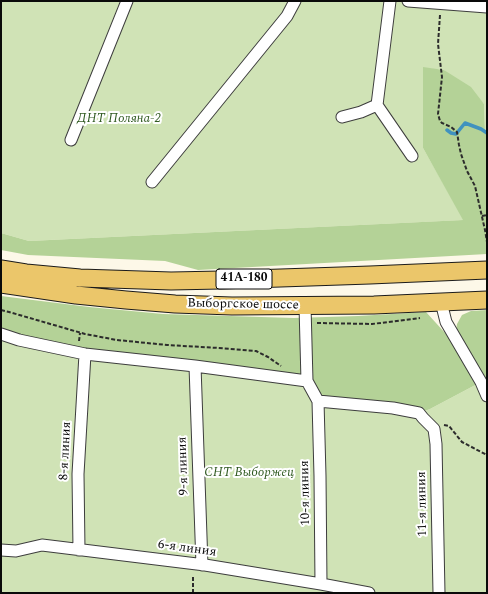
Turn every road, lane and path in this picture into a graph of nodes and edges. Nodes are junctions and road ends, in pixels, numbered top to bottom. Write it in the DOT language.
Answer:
graph roads {
  1 [pos="127,1"];
  2 [pos="295,1"];
  3 [pos="390,1"];
  4 [pos="408,1"];
  5 [pos="441,4"];
  6 [pos="487,7"];
  7 [pos="377,105"];
  8 [pos="342,117"];
  9 [pos="71,140"];
  10 [pos="412,156"];
  11 [pos="152,182"];
  12 [pos="482,216"];
  13 [pos="487,216"];
  14 [pos="487,242"];
  15 [pos="1,269"];
  16 [pos="487,270"];
  17 [pos="1,284"];
  18 [pos="487,300"];
  19 [pos="441,302"];
  20 [pos="1,310"];
  21 [pos="305,315"];
  22 [pos="422,318"];
  23 [pos="1,334"];
  24 [pos="85,354"];
  25 [pos="195,366"];
  26 [pos="302,380"];
  27 [pos="487,396"];
  28 [pos="318,401"];
  29 [pos="434,429"];
  30 [pos="487,455"];
  31 [pos="1,550"];
  32 [pos="79,550"];
  33 [pos="198,564"];
  34 [pos="321,584"];
  35 [pos="344,591"];
  36 [pos="194,593"];
  37 [pos="369,593"];
  38 [pos="439,593"];
  1 -- 9 [label="street"];
  2 -- 11 [label="street"];
  3 -- 7 [label="street"];
  4 -- 5 [label="street"];
  5 -- 6 [label="street"];
  5 -- 12 [label="path"];
  7 -- 8 [label="street"];
  7 -- 10 [label="street"];
  12 -- 13 [label="path"];
  12 -- 14 [label="path"];
  15 -- 16 [label="main road, Выборгское шоссе / 41А-180"];
  17 -- 21 [label="main road, Выборгское шоссе / 41А-180"];
  18 -- 19 [label="main road, Выборгское шоссе / 41А-180"];
  19 -- 21 [label="main road, Выборгское шоссе / 41А-180"];
  19 -- 27 [label="street"];
  20 -- 26 [label="path"];
  21 -- 22 [label="path"];
  21 -- 26 [label="street"];
  23 -- 24 [label="street"];
  24 -- 25 [label="street"];
  24 -- 32 [label="street, 8-я линия"];
  25 -- 26 [label="street"];
  25 -- 33 [label="street, 9-я линия"];
  26 -- 28 [label="street"];
  28 -- 29 [label="street"];
  28 -- 34 [label="street, 10-я линия"];
  29 -- 30 [label="path"];
  29 -- 38 [label="street, 11-я линия"];
  31 -- 32 [label="street, 6-я линия"];
  32 -- 33 [label="street, 6-я линия"];
  33 -- 34 [label="street, 6-я линия"];
  33 -- 36 [label="path"];
  34 -- 35 [label="street, 6-я линия"];
  35 -- 37 [label="street, 6-я линия"];
}
